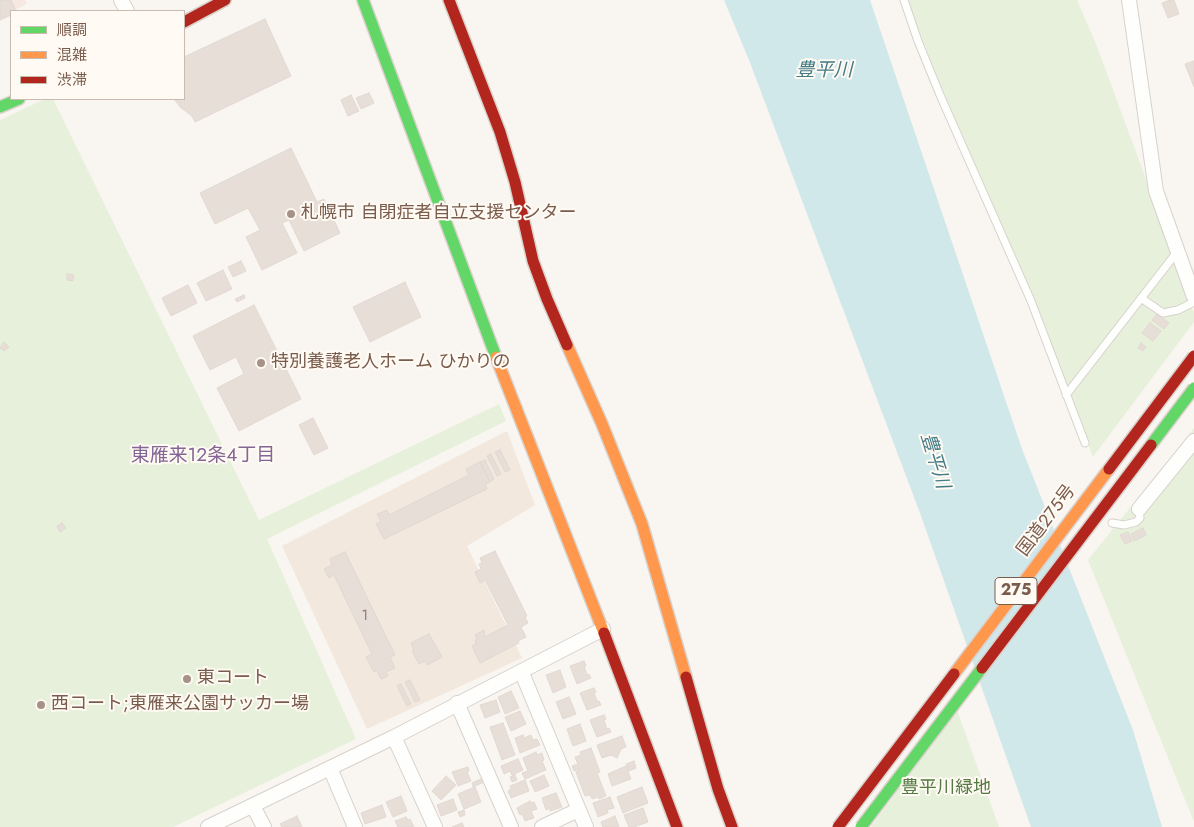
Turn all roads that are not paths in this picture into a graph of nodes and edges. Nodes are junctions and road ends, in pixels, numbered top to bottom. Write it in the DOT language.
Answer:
graph roads {
  1 [pos="225,0"];
  2 [pos="363,0"];
  3 [pos="449,0"];
  4 [pos="904,0"];
  5 [pos="1129,0"];
  6 [pos="185,21"];
  7 [pos="17,100"];
  8 [pos="0,107"];
  9 [pos="1178,252"];
  10 [pos="1194,297"];
  11 [pos="1141,298"];
  12 [pos="1194,302"];
  13 [pos="1194,356"];
  14 [pos="1194,388"];
  15 [pos="1066,395"];
  16 [pos="1194,440"];
  17 [pos="1085,443"];
  18 [pos="1139,510"];
  19 [pos="1112,523"];
  20 [pos="603,630"];
  21 [pos="522,673"];
  22 [pos="457,704"];
  23 [pos="394,737"];
  24 [pos="330,768"];
  25 [pos="253,806"];
  26 [pos="578,810"];
  27 [pos="208,827"];
  28 [pos="264,827"];
  29 [pos="355,827"];
  30 [pos="435,827"];
  31 [pos="511,827"];
  32 [pos="542,827"];
  33 [pos="586,827"];
  34 [pos="677,827"];
  35 [pos="732,827"];
  36 [pos="838,827"];
  37 [pos="862,827"];
  1 -- 6 [label="main road"];
  2 -- 20 [label="main road"];
  3 -- 35 [label="main road"];
  4 -- 15 [label="lane"];
  5 -- 9 [label="street"];
  7 -- 8 [label="main road"];
  9 -- 10 [label="street"];
  9 -- 11 [label="lane"];
  11 -- 12 [label="lane"];
  11 -- 15 [label="lane"];
  13 -- 36 [label="main road, 国道275号 / 275, bridge"];
  14 -- 37 [label="main road, 国道275号 / 275, bridge"];
  15 -- 17 [label="lane"];
  16 -- 18 [label="street"];
  18 -- 19 [label="lane"];
  20 -- 21 [label="street"];
  20 -- 34 [label="main road"];
  21 -- 22 [label="street"];
  21 -- 26 [label="street"];
  22 -- 23 [label="street"];
  22 -- 31 [label="street"];
  23 -- 24 [label="street"];
  23 -- 30 [label="street"];
  24 -- 25 [label="street"];
  24 -- 29 [label="street"];
  25 -- 27 [label="street"];
  25 -- 28 [label="street"];
  26 -- 32 [label="street"];
  26 -- 33 [label="street"];
}
